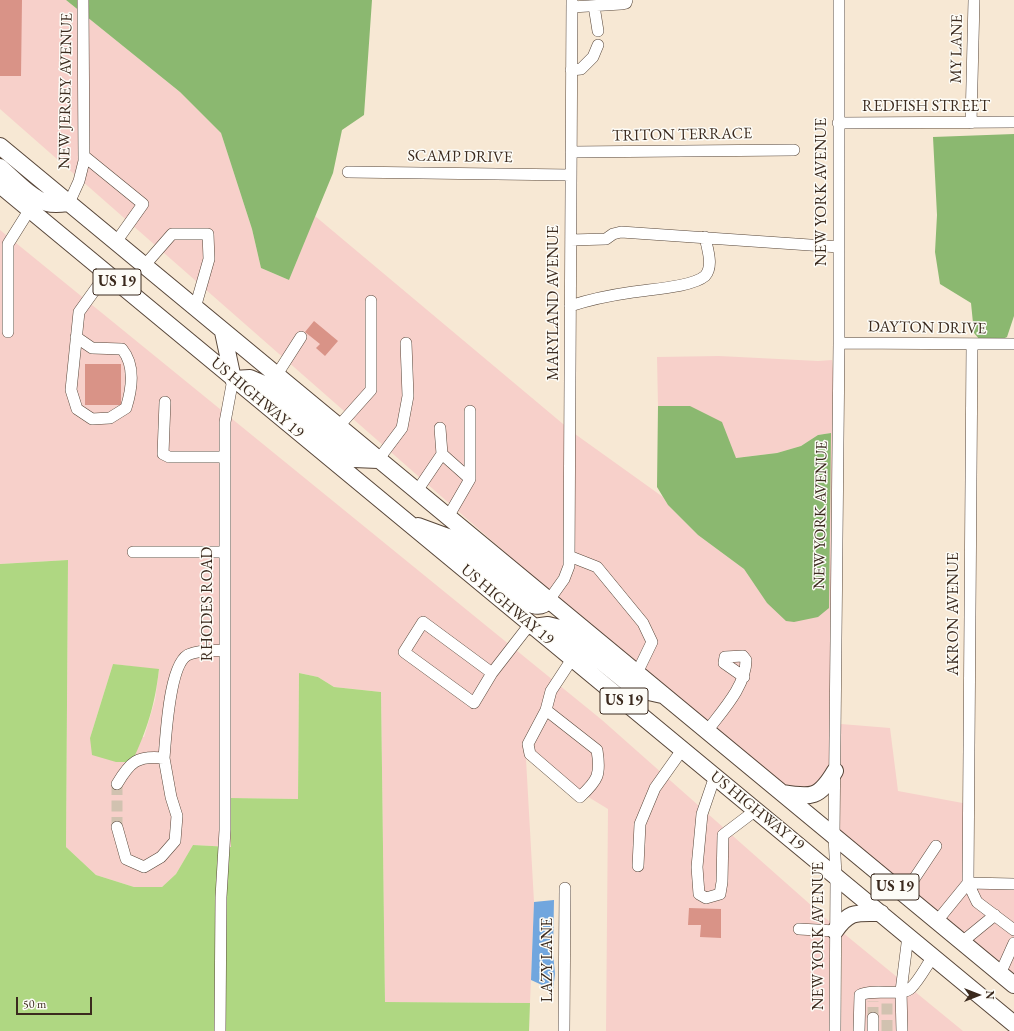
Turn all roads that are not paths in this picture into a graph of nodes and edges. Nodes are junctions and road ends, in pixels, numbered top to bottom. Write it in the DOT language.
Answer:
graph roads {
  1 [pos="83,0"];
  2 [pos="627,0"];
  3 [pos="838,0"];
  4 [pos="974,0"];
  5 [pos="572,4"];
  6 [pos="594,6"];
  7 [pos="598,31"];
  8 [pos="598,45"];
  9 [pos="571,70"];
  10 [pos="971,122"];
  11 [pos="1014,122"];
  12 [pos="838,123"];
  13 [pos="0,146"];
  14 [pos="794,150"];
  15 [pos="570,152"];
  16 [pos="84,156"];
  17 [pos="0,167"];
  18 [pos="348,172"];
  19 [pos="571,175"];
  20 [pos="0,185"];
  21 [pos="69,203"];
  22 [pos="30,209"];
  23 [pos="705,237"];
  24 [pos="571,240"];
  25 [pos="116,242"];
  26 [pos="839,247"];
  27 [pos="144,266"];
  28 [pos="107,273"];
  29 [pos="371,301"];
  30 [pos="570,306"];
  31 [pos="195,308"];
  32 [pos="8,332"];
  33 [pos="223,332"];
  34 [pos="76,337"];
  35 [pos="301,337"];
  36 [pos="406,343"];
  37 [pos="839,343"];
  38 [pos="972,344"];
  39 [pos="1014,344"];
  40 [pos="276,376"];
  41 [pos="233,379"];
  42 [pos="165,402"];
  43 [pos="470,411"];
  44 [pos="338,427"];
  45 [pos="440,428"];
  46 [pos="442,454"];
  47 [pos="225,457"];
  48 [pos="378,460"];
  49 [pos="470,479"];
  50 [pos="417,491"];
  51 [pos="448,517"];
  52 [pos="406,521"];
  53 [pos="133,552"];
  54 [pos="224,552"];
  55 [pos="569,556"];
  56 [pos="549,600"];
  57 [pos="532,626"];
  58 [pos="224,650"];
  59 [pos="572,659"];
  60 [pos="492,673"];
  61 [pos="637,673"];
  62 [pos="744,677"];
  63 [pos="664,695"];
  64 [pos="546,710"];
  65 [pos="707,731"];
  66 [pos="682,750"];
  67 [pos="164,758"];
  68 [pos="835,772"];
  69 [pos="714,776"];
  70 [pos="117,784"];
  71 [pos="782,793"];
  72 [pos="756,810"];
  73 [pos="117,827"];
  74 [pos="834,836"];
  75 [pos="936,846"];
  76 [pos="638,866"];
  77 [pos="836,876"];
  78 [pos="968,883"];
  79 [pos="1014,884"];
  80 [pos="565,888"];
  81 [pos="904,894"];
  82 [pos="881,913"];
  83 [pos="995,915"];
  84 [pos="936,921"];
  85 [pos="799,929"];
  86 [pos="1014,930"];
  87 [pos="836,931"];
  88 [pos="908,936"];
  89 [pos="962,942"];
  90 [pos="1014,943"];
  91 [pos="933,956"];
  92 [pos="1000,974"];
  93 [pos="1014,985"];
  94 [pos="902,991"];
  95 [pos="873,1018"];
  96 [pos="1014,1024"];
  97 [pos="220,1031"];
  98 [pos="564,1031"];
  99 [pos="835,1031"];
  100 [pos="858,1031"];
  101 [pos="872,1031"];
  102 [pos="902,1031"];
  1 -- 16 [label="street, NEW JERSEY AVENUE"];
  2 -- 6 [label="street"];
  3 -- 12 [label="street, NEW YORK AVENUE"];
  4 -- 10 [label="street, MY LANE"];
  5 -- 6 [label="street"];
  5 -- 9 [label="street, MARYLAND AVENUE"];
  6 -- 7 [label="street"];
  8 -- 9 [label="street"];
  9 -- 15 [label="street, MARYLAND AVENUE"];
  10 -- 11 [label="street, REDFISH STREET"];
  10 -- 12 [label="street, REDFISH STREET"];
  12 -- 26 [label="street, NEW YORK AVENUE"];
  13 -- 21 [label="highway, US HIGHWAY 19 / US 19"];
  14 -- 15 [label="street, TRITON TERRACE"];
  15 -- 19 [label="street, MARYLAND AVENUE"];
  16 -- 21 [label="street, NEW JERSEY AVENUE"];
  16 -- 25 [label="street"];
  17 -- 21 [label="highway"];
  18 -- 19 [label="street, SCAMP DRIVE"];
  19 -- 24 [label="street, MARYLAND AVENUE"];
  20 -- 22 [label="highway, US HIGHWAY 19 / US 19"];
  21 -- 25 [label="highway, US HIGHWAY 19 / US 19"];
  22 -- 28 [label="highway, US HIGHWAY 19 / US 19"];
  22 -- 32 [label="street"];
  23 -- 24 [label="street"];
  23 -- 26 [label="street"];
  23 -- 30 [label="street"];
  24 -- 30 [label="street, MARYLAND AVENUE"];
  25 -- 27 [label="highway, US HIGHWAY 19 / US 19"];
  26 -- 37 [label="street, NEW YORK AVENUE"];
  27 -- 31 [label="highway, US HIGHWAY 19 / US 19"];
  27 -- 31 [label="street"];
  28 -- 34 [label="street"];
  28 -- 41 [label="highway, US HIGHWAY 19 / US 19"];
  29 -- 44 [label="street"];
  30 -- 55 [label="street, MARYLAND AVENUE"];
  31 -- 33 [label="highway, US HIGHWAY 19 / US 19"];
  33 -- 40 [label="highway, US HIGHWAY 19 / US 19"];
  33 -- 41 [label="highway"];
  34 -- 34 [label="street"];
  35 -- 40 [label="street"];
  36 -- 48 [label="street"];
  37 -- 38 [label="street, DAYTON DRIVE"];
  37 -- 68 [label="street, NEW YORK AVENUE"];
  38 -- 39 [label="street, DAYTON DRIVE"];
  38 -- 78 [label="street, AKRON AVENUE"];
  40 -- 44 [label="highway, US HIGHWAY 19 / US 19"];
  41 -- 47 [label="street, RHODES ROAD"];
  41 -- 48 [label="highway"];
  41 -- 52 [label="highway, US HIGHWAY 19 / US 19"];
  42 -- 47 [label="street"];
  43 -- 49 [label="street"];
  44 -- 48 [label="highway, US HIGHWAY 19 / US 19"];
  45 -- 46 [label="street"];
  46 -- 49 [label="street"];
  46 -- 50 [label="street"];
  47 -- 54 [label="street, RHODES ROAD"];
  48 -- 50 [label="highway, US HIGHWAY 19 / US 19"];
  49 -- 51 [label="street"];
  50 -- 51 [label="highway, US HIGHWAY 19 / US 19"];
  51 -- 56 [label="highway, US HIGHWAY 19 / US 19"];
  52 -- 56 [label="highway"];
  52 -- 57 [label="highway, US HIGHWAY 19 / US 19"];
  53 -- 54 [label="street"];
  54 -- 58 [label="street, RHODES ROAD"];
  55 -- 56 [label="street, MARYLAND AVENUE"];
  55 -- 61 [label="street"];
  56 -- 61 [label="highway, US HIGHWAY 19 / US 19"];
  57 -- 59 [label="highway, US HIGHWAY 19 / US 19"];
  57 -- 60 [label="street"];
  57 -- 63 [label="highway"];
  58 -- 67 [label="street"];
  58 -- 97 [label="street, RHODES ROAD"];
  59 -- 64 [label="street"];
  59 -- 66 [label="highway, US HIGHWAY 19 / US 19"];
  60 -- 60 [label="street"];
  61 -- 63 [label="highway, US HIGHWAY 19 / US 19"];
  62 -- 65 [label="street"];
  63 -- 65 [label="highway, US HIGHWAY 19 / US 19"];
  64 -- 64 [label="street"];
  65 -- 71 [label="highway, US HIGHWAY 19 / US 19"];
  66 -- 69 [label="highway, US HIGHWAY 19 / US 19"];
  66 -- 76 [label="street"];
  67 -- 70 [label="street"];
  67 -- 73 [label="street"];
  68 -- 71 [label="highway"];
  68 -- 74 [label="street, NEW YORK AVENUE"];
  69 -- 72 [label="highway, US HIGHWAY 19 / US 19"];
  69 -- 72 [label="street"];
  71 -- 74 [label="highway, US HIGHWAY 19 / US 19"];
  72 -- 77 [label="highway, US HIGHWAY 19 / US 19"];
  74 -- 77 [label="street, NEW YORK AVENUE"];
  74 -- 81 [label="highway, US HIGHWAY 19 / US 19"];
  75 -- 81 [label="street"];
  77 -- 82 [label="highway, US HIGHWAY 19 / US 19"];
  77 -- 87 [label="street, NEW YORK AVENUE"];
  78 -- 79 [label="street"];
  78 -- 83 [label="street"];
  78 -- 84 [label="street"];
  80 -- 98 [label="street, LAZY LANE"];
  81 -- 84 [label="highway, US HIGHWAY 19 / US 19"];
  82 -- 87 [label="highway"];
  82 -- 88 [label="highway, US HIGHWAY 19 / US 19"];
  83 -- 86 [label="street"];
  83 -- 89 [label="street"];
  84 -- 89 [label="highway, US HIGHWAY 19 / US 19"];
  85 -- 87 [label="street"];
  87 -- 99 [label="street, NEW YORK AVENUE"];
  88 -- 91 [label="highway, US HIGHWAY 19 / US 19"];
  88 -- 94 [label="street"];
  89 -- 92 [label="highway, US HIGHWAY 19 / US 19"];
  90 -- 92 [label="street"];
  91 -- 94 [label="street"];
  91 -- 96 [label="highway, US HIGHWAY 19 / US 19"];
  92 -- 93 [label="highway, US HIGHWAY 19 / US 19"];
  94 -- 100 [label="street"];
  94 -- 102 [label="street"];
  95 -- 101 [label="street"];
}
